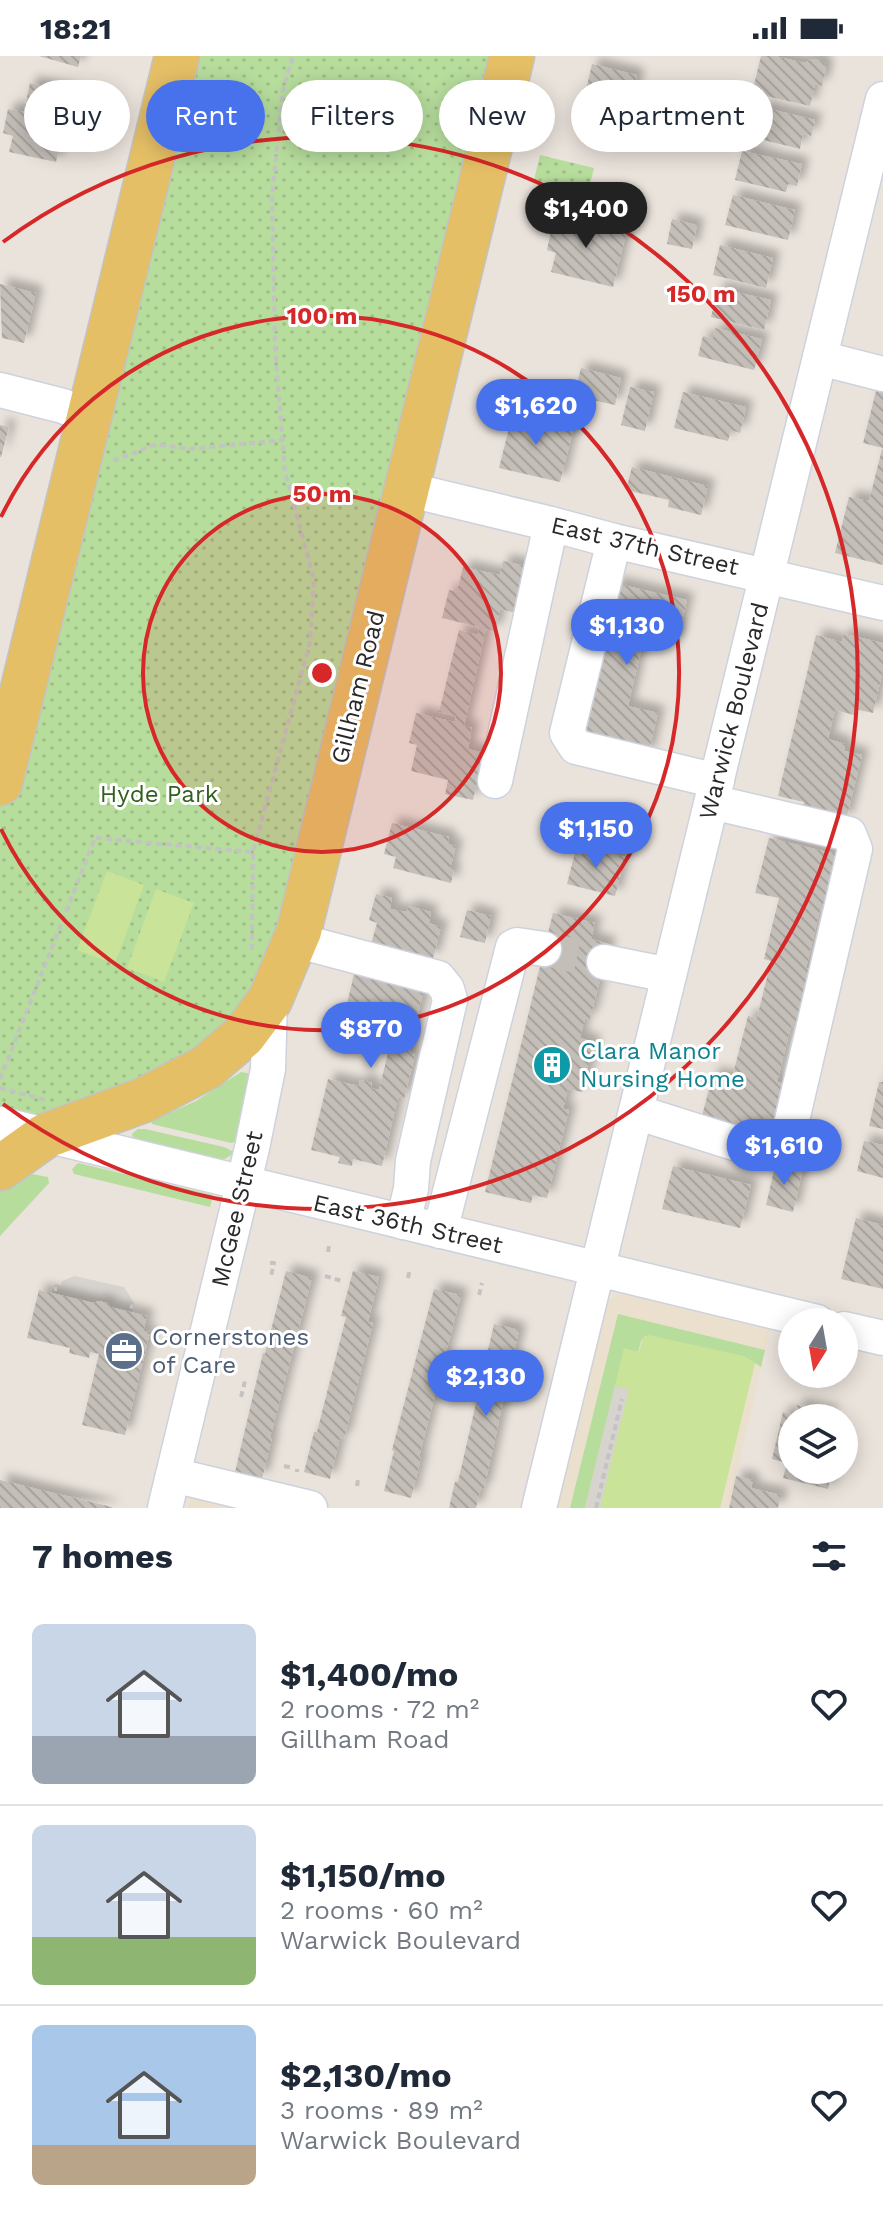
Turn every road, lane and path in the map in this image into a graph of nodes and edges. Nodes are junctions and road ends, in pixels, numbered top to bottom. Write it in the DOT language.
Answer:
graph roads {
  1 [pos="177,56"];
  2 [pos="293,56"];
  3 [pos="512,56"];
  4 [pos="883,99"];
  5 [pos="820,358"];
  6 [pos="883,374"];
  7 [pos="0,390"];
  8 [pos="90,417"];
  9 [pos="283,440"];
  10 [pos="115,460"];
  11 [pos="406,489"];
  12 [pos="551,524"];
  13 [pos="614,541"];
  14 [pos="767,575"];
  15 [pos="883,603"];
  16 [pos="495,781"];
  17 [pos="0,783"];
  18 [pos="714,791"];
  19 [pos="253,852"];
  20 [pos="295,940"];
  21 [pos="544,949"];
  22 [pos="252,954"];
  23 [pos="604,962"];
  24 [pos="669,975"];
  25 [pos="270,1000"];
  26 [pos="0,1079"];
  27 [pos="0,1088"];
  28 [pos="636,1112"];
  29 [pos="45,1118"];
  30 [pos="0,1124"];
  31 [pos="0,1168"];
  32 [pos="244,1185"];
  33 [pos="403,1222"];
  34 [pos="440,1231"];
  35 [pos="270,1263"];
  36 [pos="597,1268"];
  37 [pos="410,1269"];
  38 [pos="271,1276"];
  39 [pos="325,1276"];
  40 [pos="408,1278"];
  41 [pos="342,1281"];
  42 [pos="482,1283"];
  43 [pos="479,1295"];
  44 [pos="778,1312"];
  45 [pos="858,1332"];
  46 [pos="883,1338"];
  47 [pos="245,1381"];
  48 [pos="241,1397"];
  49 [pos="622,1399"];
  50 [pos="284,1466"];
  51 [pos="296,1470"];
  52 [pos="173,1475"];
  53 [pos="165,1508"];
  54 [pos="310,1508"];
  55 [pos="539,1508"];
  56 [pos="596,1508"];
  1 -- 8 [label="main road"];
  2 -- 9 [label="path"];
  3 -- 11 [label="main road, Gillham Road"];
  4 -- 5 [label="street, Warwick Boulevard"];
  5 -- 6 [label="street"];
  5 -- 14 [label="street, Warwick Boulevard"];
  7 -- 8 [label="street"];
  8 -- 17 [label="main road"];
  9 -- 10 [label="path"];
  9 -- 19 [label="path"];
  11 -- 12 [label="street, East 37th Street"];
  11 -- 20 [label="main road, Gillham Road"];
  12 -- 13 [label="street, East 37th Street"];
  12 -- 16 [label="street"];
  13 -- 14 [label="street, East 37th Street"];
  13 -- 18 [label="street"];
  14 -- 15 [label="street, East 37th Street"];
  14 -- 18 [label="street, Warwick Boulevard"];
  18 -- 24 [label="street, Warwick Boulevard"];
  18 -- 28 [label="street"];
  19 -- 22 [label="path"];
  19 -- 26 [label="path"];
  20 -- 25 [label="main road, Gillham Road"];
  20 -- 33 [label="street"];
  21 -- 34 [label="street"];
  23 -- 24 [label="street"];
  24 -- 28 [label="street, Warwick Boulevard"];
  25 -- 29 [label="main road, Gillham Road"];
  25 -- 32 [label="street, McGee Street"];
  27 -- 29 [label="path"];
  28 -- 36 [label="street, Warwick Boulevard"];
  29 -- 30 [label="street, East 36th Street"];
  29 -- 31 [label="main road, Gillham Road"];
  29 -- 32 [label="street, East 36th Street"];
  32 -- 33 [label="street, East 36th Street"];
  32 -- 52 [label="street, McGee Street"];
  33 -- 34 [label="street, East 36th Street"];
  34 -- 36 [label="street, East 36th Street"];
  35 -- 38 [label="path"];
  36 -- 44 [label="street, East 36th Street"];
  36 -- 55 [label="street, Warwick Boulevard"];
  37 -- 40 [label="path"];
  39 -- 41 [label="path"];
  42 -- 43 [label="path"];
  45 -- 46 [label="street"];
  47 -- 48 [label="path"];
  49 -- 56 [label="path"];
  50 -- 51 [label="path"];
  52 -- 53 [label="street, McGee Street"];
  52 -- 54 [label="street"];
}
